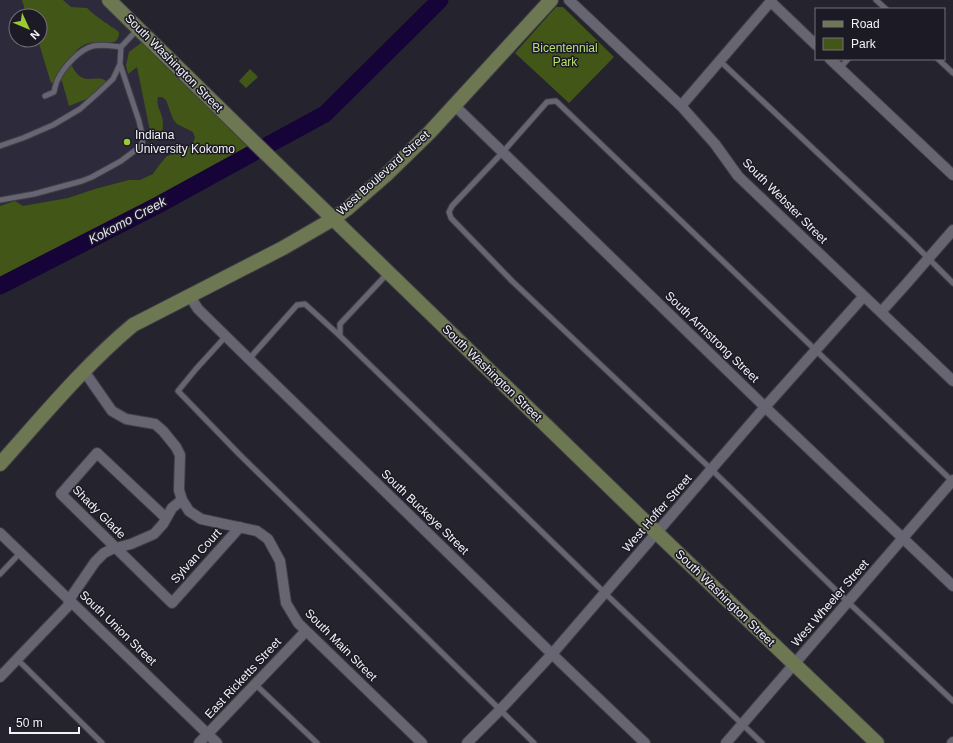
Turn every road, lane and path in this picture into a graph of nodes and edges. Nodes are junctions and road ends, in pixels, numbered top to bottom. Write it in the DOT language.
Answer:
graph roads {
  1 [pos="109,0"];
  2 [pos="551,0"];
  3 [pos="569,0"];
  4 [pos="876,0"];
  5 [pos="772,1"];
  6 [pos="885,8"];
  7 [pos="138,29"];
  8 [pos="815,44"];
  9 [pos="121,47"];
  10 [pos="831,60"];
  11 [pos="847,60"];
  12 [pos="939,60"];
  13 [pos="720,61"];
  14 [pos="120,64"];
  15 [pos="840,68"];
  16 [pos="953,73"];
  17 [pos="45,96"];
  18 [pos="454,105"];
  19 [pos="681,106"];
  20 [pos="0,146"];
  21 [pos="502,152"];
  22 [pos="953,175"];
  23 [pos="0,200"];
  24 [pos="333,219"];
  25 [pos="953,230"];
  26 [pos="928,259"];
  27 [pos="388,273"];
  28 [pos="953,283"];
  29 [pos="189,295"];
  30 [pos="864,296"];
  31 [pos="881,312"];
  32 [pos="226,336"];
  33 [pos="340,336"];
  34 [pos="816,350"];
  35 [pos="249,359"];
  36 [pos="84,371"];
  37 [pos="953,381"];
  38 [pos="765,407"];
  39 [pos="0,464"];
  40 [pos="712,470"];
  41 [pos="953,481"];
  42 [pos="182,500"];
  43 [pos="166,518"];
  44 [pos="240,527"];
  45 [pos="0,532"];
  46 [pos="657,533"];
  47 [pos="903,538"];
  48 [pos="116,548"];
  49 [pos="21,552"];
  50 [pos="0,574"];
  51 [pos="953,586"];
  52 [pos="605,593"];
  53 [pos="69,600"];
  54 [pos="848,602"];
  55 [pos="172,603"];
  56 [pos="306,631"];
  57 [pos="552,654"];
  58 [pos="17,659"];
  59 [pos="794,664"];
  60 [pos="0,677"];
  61 [pos="255,684"];
  62 [pos="953,701"];
  63 [pos="500,710"];
  64 [pos="742,724"];
  65 [pos="208,734"];
  66 [pos="102,743"];
  67 [pos="199,743"];
  68 [pos="218,743"];
  69 [pos="318,743"];
  70 [pos="422,743"];
  71 [pos="467,743"];
  72 [pos="534,743"];
  73 [pos="646,743"];
  74 [pos="726,743"];
  75 [pos="762,743"];
  76 [pos="877,743"];
  1 -- 7 [label="main road, South Washington Street"];
  2 -- 18 [label="main road, West Boulevard Street"];
  3 -- 19 [label="street, South Webster Street"];
  4 -- 6 [label="lane"];
  5 -- 8 [label="street"];
  5 -- 13 [label="street"];
  7 -- 9 [label="lane"];
  7 -- 24 [label="main road, South Washington Street"];
  9 -- 14 [label="lane"];
  9 -- 17 [label="lane"];
  10 -- 15 [label="street"];
  11 -- 15 [label="lane"];
  12 -- 16 [label="lane"];
  13 -- 19 [label="street"];
  13 -- 26 [label="lane"];
  14 -- 20 [label="lane"];
  14 -- 23 [label="lane"];
  15 -- 22 [label="street"];
  18 -- 21 [label="street, South Armstrong Street"];
  18 -- 24 [label="main road, West Boulevard Street"];
  19 -- 30 [label="street, South Webster Street"];
  21 -- 34 [label="lane"];
  21 -- 38 [label="street, South Armstrong Street"];
  21 -- 40 [label="lane"];
  24 -- 27 [label="main road, South Washington Street"];
  24 -- 29 [label="main road, West Boulevard Street"];
  25 -- 26 [label="street"];
  26 -- 28 [label="lane"];
  26 -- 31 [label="street"];
  27 -- 33 [label="lane"];
  27 -- 46 [label="main road, South Washington Street"];
  29 -- 32 [label="street, South Buckeye Street"];
  29 -- 36 [label="main road, West Boulevard Street"];
  30 -- 31 [label="street, South Webster Street"];
  30 -- 34 [label="street, West Hoffer Street"];
  31 -- 37 [label="street, South Webster Street"];
  32 -- 35 [label="street, South Buckeye Street"];
  32 -- 63 [label="lane"];
  33 -- 35 [label="lane"];
  33 -- 52 [label="lane"];
  34 -- 38 [label="street, West Hoffer Street"];
  34 -- 41 [label="lane"];
  35 -- 57 [label="street, South Buckeye Street"];
  36 -- 39 [label="main road, West Boulevard Street"];
  36 -- 42 [label="street"];
  38 -- 40 [label="street, West Hoffer Street"];
  38 -- 47 [label="street, South Armstrong Street"];
  40 -- 46 [label="street, West Hoffer Street"];
  40 -- 54 [label="lane"];
  41 -- 47 [label="street, West Wheeler Street"];
  42 -- 43 [label="street"];
  42 -- 44 [label="street, South Main Street"];
  43 -- 48 [label="street"];
  43 -- 48 [label="street, Shady Glade"];
  44 -- 55 [label="street, Sylvan Court"];
  44 -- 56 [label="street, South Main Street"];
  45 -- 49 [label="street, South Union Street"];
  46 -- 52 [label="street, West Hoffer Street"];
  46 -- 59 [label="main road, South Washington Street"];
  47 -- 51 [label="street, South Armstrong Street"];
  47 -- 54 [label="street, West Wheeler Street"];
  48 -- 53 [label="street"];
  48 -- 55 [label="street, Shady Glade"];
  49 -- 50 [label="lane"];
  49 -- 53 [label="street, South Union Street"];
  52 -- 57 [label="street, West Hoffer Street"];
  52 -- 64 [label="lane"];
  53 -- 58 [label="street"];
  53 -- 65 [label="street, South Union Street"];
  54 -- 59 [label="street, West Wheeler Street"];
  54 -- 62 [label="lane"];
  56 -- 61 [label="street, East Ricketts Street"];
  56 -- 70 [label="street, South Main Street"];
  57 -- 63 [label="street, West Hoffer Street"];
  57 -- 73 [label="street, South Buckeye Street"];
  58 -- 60 [label="street"];
  58 -- 66 [label="lane"];
  59 -- 64 [label="street, West Wheeler Street"];
  59 -- 76 [label="main road, South Washington Street"];
  61 -- 65 [label="street, East Ricketts Street"];
  61 -- 69 [label="lane"];
  63 -- 71 [label="street, West Hoffer Street"];
  63 -- 72 [label="lane"];
  64 -- 74 [label="street, West Wheeler Street"];
  64 -- 75 [label="lane"];
  65 -- 67 [label="street, East Ricketts Street"];
  65 -- 68 [label="street, South Union Street"];
}
